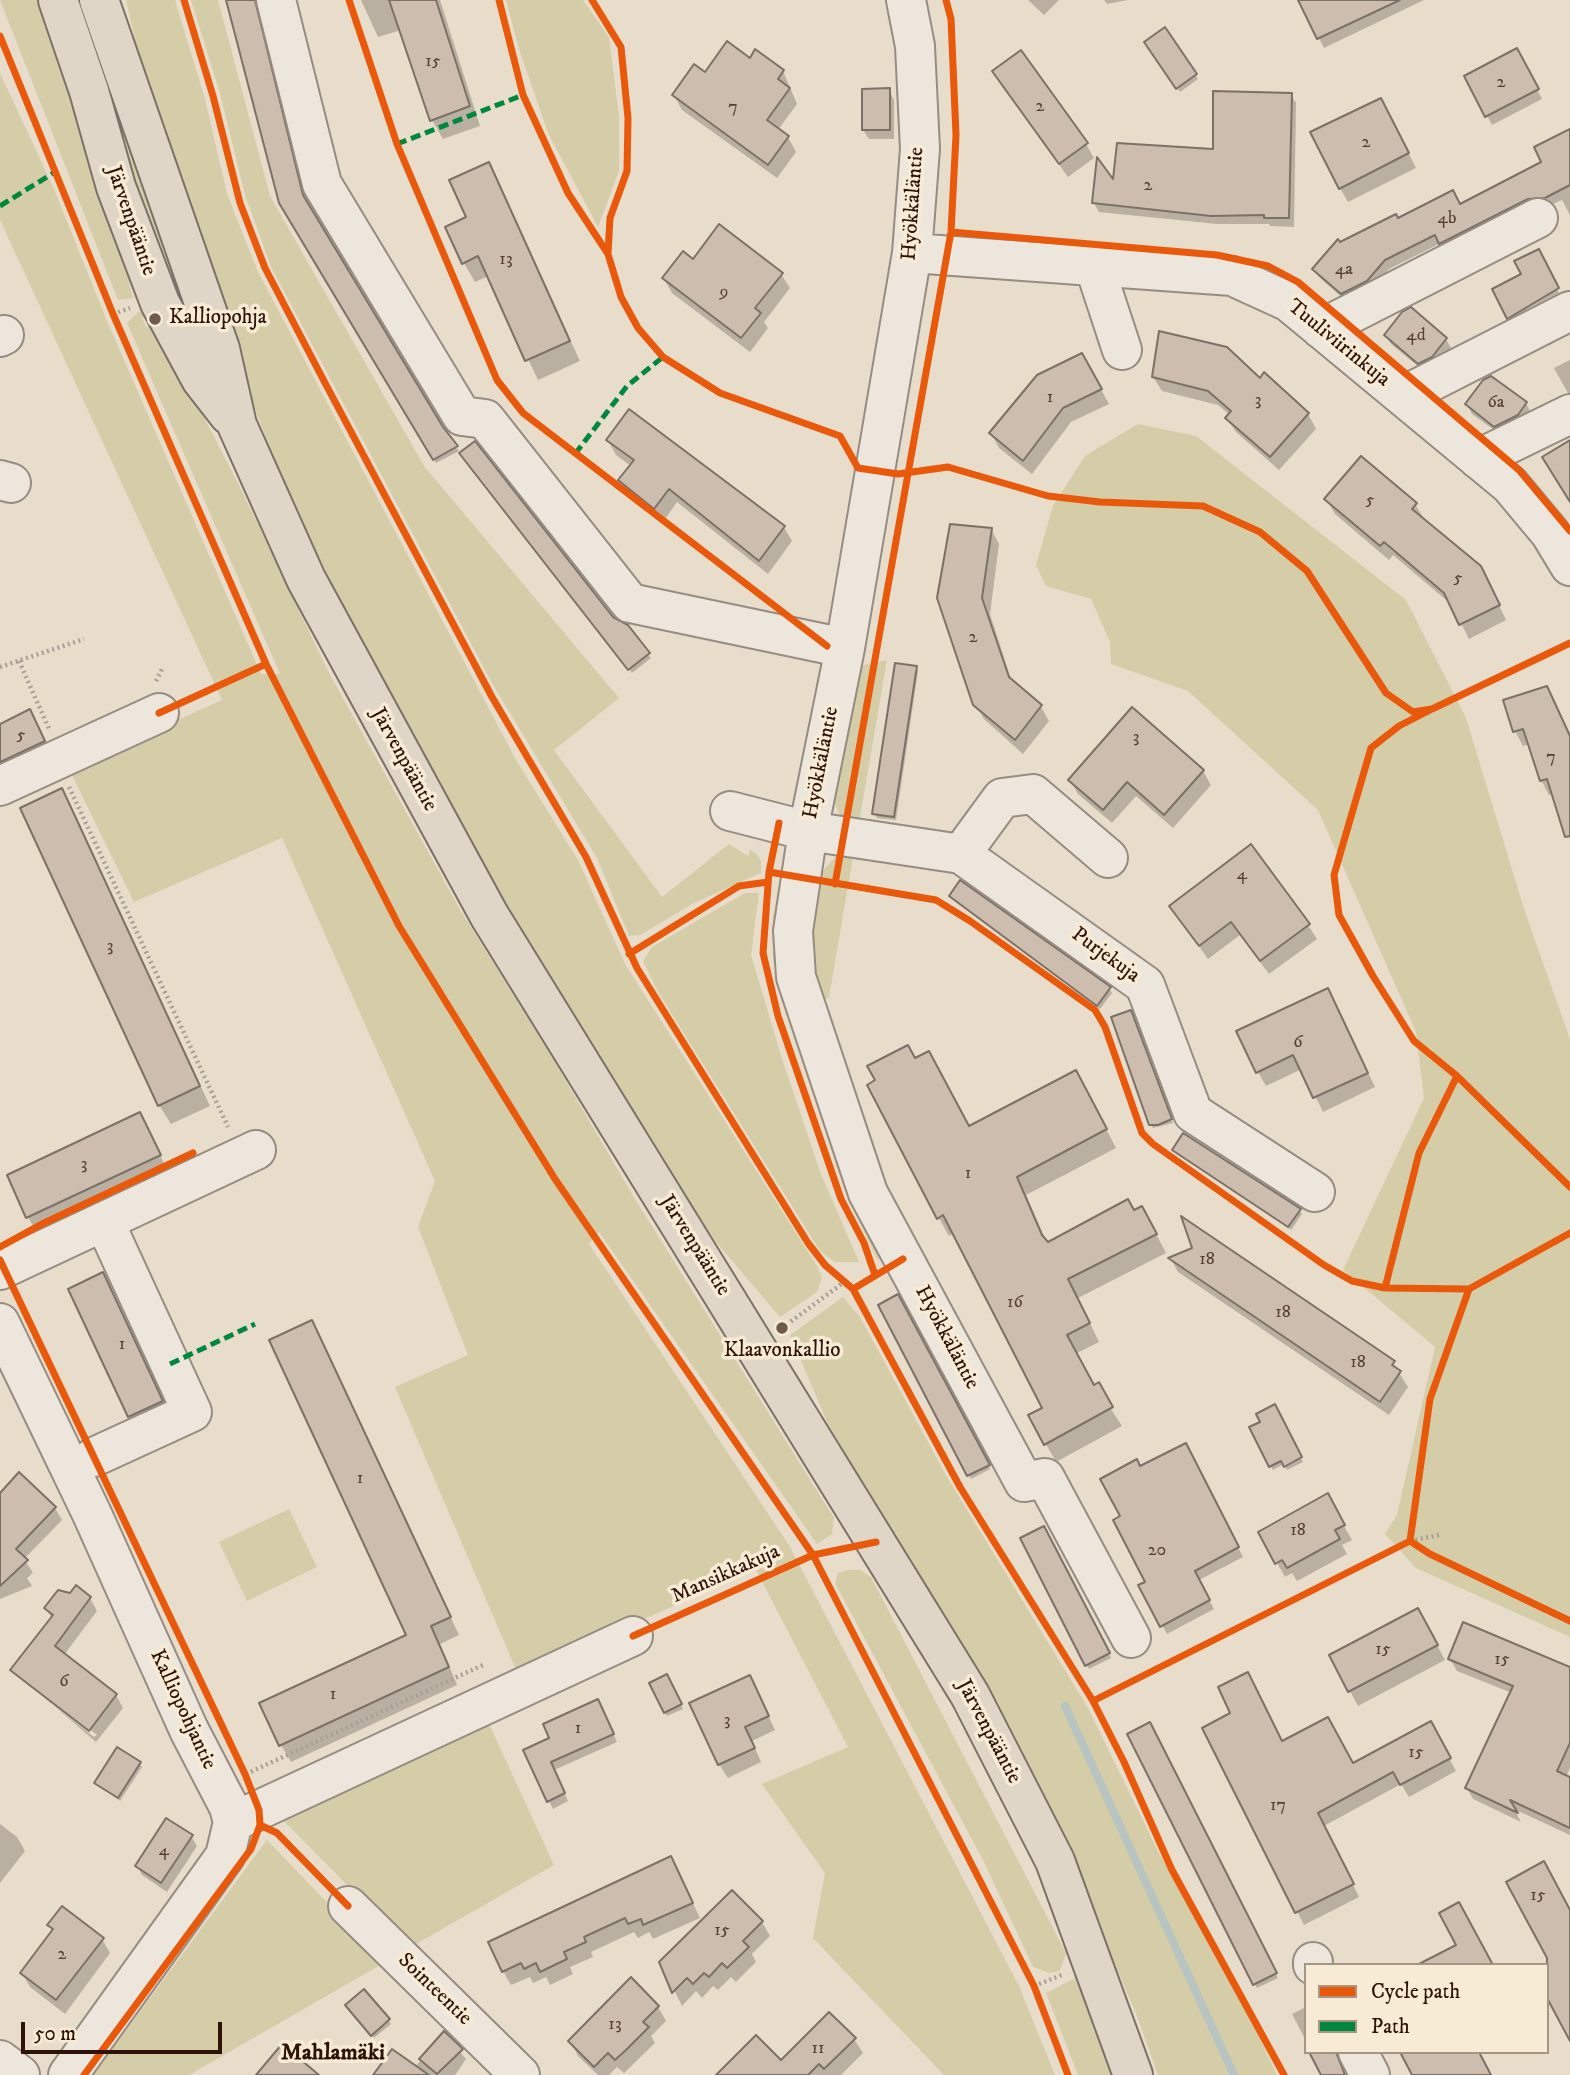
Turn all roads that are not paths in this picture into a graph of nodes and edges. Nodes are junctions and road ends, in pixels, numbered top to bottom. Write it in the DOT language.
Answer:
graph roads {
  1 [pos="58,0"];
  2 [pos="99,0"];
  3 [pos="276,0"];
  4 [pos="906,0"];
  5 [pos="1538,218"];
  6 [pos="912,253"];
  7 [pos="1094,265"];
  8 [pos="1570,311"];
  9 [pos="1321,329"];
  10 [pos="1122,350"];
  11 [pos="1403,396"];
  12 [pos="1570,414"];
  13 [pos="237,425"];
  14 [pos="1478,459"];
  15 [pos="1560,528"];
  16 [pos="1570,566"];
  17 [pos="845,648"];
  18 [pos="159,713"];
  19 [pos="0,786"];
  20 [pos="730,811"];
  21 [pos="808,831"];
  22 [pos="961,854"];
  23 [pos="1108,858"];
  24 [pos="248,1154"];
  25 [pos="1315,1192"];
  26 [pos="104,1221"];
  27 [pos="0,1270"];
  28 [pos="0,1323"];
  29 [pos="94,1457"];
  30 [pos="633,1636"];
  31 [pos="1131,1638"];
  32 [pos="246,1816"];
  33 [pos="348,1906"];
  34 [pos="1359,2054"];
  35 [pos="0,2060"];
  36 [pos="20,2075"];
  37 [pos="68,2075"];
  38 [pos="520,2075"];
  39 [pos="1133,2075"];
  40 [pos="1370,2075"];
  1 -- 13 [label="main road, Järvenpääntie"];
  2 -- 13 [label="main road, Järvenpääntie"];
  3 -- 17 [label="street"];
  4 -- 6 [label="street, Hyökkäläntie"];
  5 -- 9 [label="street"];
  6 -- 7 [label="street, Tuuliviirinkuja"];
  6 -- 17 [label="street, Hyökkäläntie"];
  7 -- 9 [label="street, Tuuliviirinkuja"];
  7 -- 10 [label="street"];
  8 -- 11 [label="street"];
  9 -- 11 [label="street, Tuuliviirinkuja"];
  11 -- 14 [label="street, Tuuliviirinkuja"];
  12 -- 14 [label="street"];
  13 -- 39 [label="main road, Järvenpääntie"];
  14 -- 15 [label="street, Tuuliviirinkuja"];
  15 -- 16 [label="street, Tuuliviirinkuja"];
  17 -- 21 [label="street, Hyökkäläntie"];
  18 -- 19 [label="street"];
  20 -- 21 [label="street, Purjekuja"];
  21 -- 22 [label="street, Purjekuja"];
  21 -- 31 [label="street, Hyökkäläntie"];
  22 -- 23 [label="street"];
  22 -- 25 [label="street, Purjekuja"];
  24 -- 26 [label="street"];
  26 -- 27 [label="street"];
  26 -- 29 [label="street"];
  28 -- 32 [label="street, Kalliopohjantie"];
  30 -- 32 [label="street"];
  32 -- 37 [label="street"];
  33 -- 38 [label="street, Sointeentie"];
  34 -- 40 [label="street"];
  35 -- 36 [label="street"];
}
